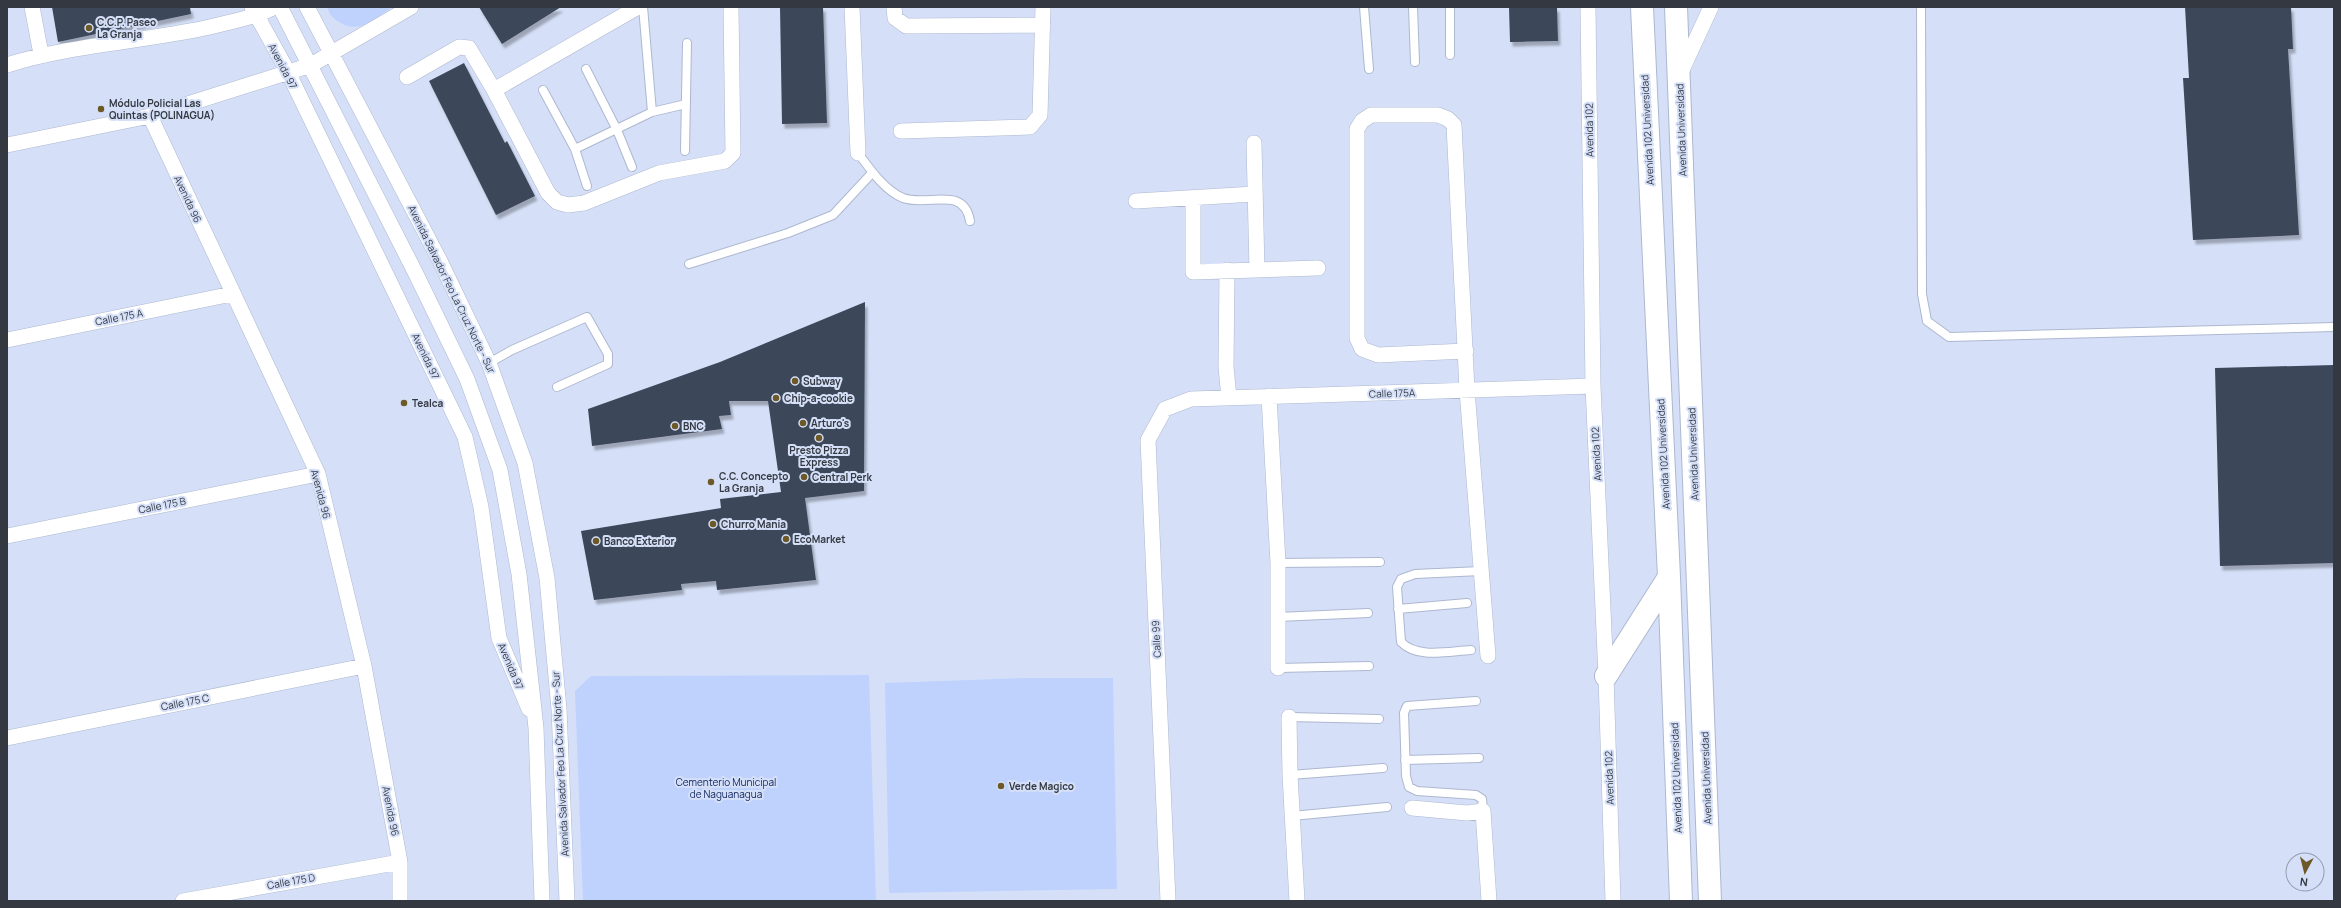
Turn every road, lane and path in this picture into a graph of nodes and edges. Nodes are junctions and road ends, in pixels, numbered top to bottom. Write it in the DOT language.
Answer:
graph roads {
  1 [pos="32,7"];
  2 [pos="275,7"];
  3 [pos="280,7"];
  4 [pos="307,7"];
  5 [pos="411,7"];
  6 [pos="638,7"];
  7 [pos="643,7"];
  8 [pos="731,7"];
  9 [pos="852,7"];
  10 [pos="894,7"];
  11 [pos="1043,7"];
  12 [pos="1364,7"];
  13 [pos="1413,7"];
  14 [pos="1450,7"];
  15 [pos="1588,7"];
  16 [pos="1642,7"];
  17 [pos="1676,7"];
  18 [pos="1711,7"];
  19 [pos="1921,7"];
  20 [pos="254,12"];
  21 [pos="1043,25"];
  22 [pos="687,43"];
  23 [pos="41,54"];
  24 [pos="332,54"];
  25 [pos="1450,56"];
  26 [pos="1415,62"];
  27 [pos="7,64"];
  28 [pos="311,65"];
  29 [pos="586,69"];
  30 [pos="1369,69"];
  31 [pos="288,72"];
  32 [pos="407,77"];
  33 [pos="1679,77"];
  34 [pos="494,90"];
  35 [pos="543,90"];
  36 [pos="686,104"];
  37 [pos="652,112"];
  38 [pos="150,116"];
  39 [pos="617,130"];
  40 [pos="7,131"];
  41 [pos="900,131"];
  42 [pos="28,140"];
  43 [pos="1254,143"];
  44 [pos="7,144"];
  45 [pos="574,149"];
  46 [pos="685,151"];
  47 [pos="858,153"];
  48 [pos="632,168"];
  49 [pos="872,173"];
  50 [pos="587,186"];
  51 [pos="1255,194"];
  52 [pos="1193,198"];
  53 [pos="1136,202"];
  54 [pos="970,221"];
  55 [pos="689,264"];
  56 [pos="1318,268"];
  57 [pos="1227,270"];
  58 [pos="1257,270"];
  59 [pos="232,294"];
  60 [pos="2334,328"];
  61 [pos="7,340"];
  62 [pos="1466,351"];
  63 [pos="489,363"];
  64 [pos="1593,386"];
  65 [pos="557,387"];
  66 [pos="1467,390"];
  67 [pos="1269,396"];
  68 [pos="1229,398"];
  69 [pos="1191,399"];
  70 [pos="318,474"];
  71 [pos="7,536"];
  72 [pos="1278,562"];
  73 [pos="1380,562"];
  74 [pos="1481,571"];
  75 [pos="1669,577"];
  76 [pos="1467,603"];
  77 [pos="1398,609"];
  78 [pos="1368,613"];
  79 [pos="1278,617"];
  80 [pos="1471,650"];
  81 [pos="1488,656"];
  82 [pos="364,666"];
  83 [pos="1369,666"];
  84 [pos="1278,668"];
  85 [pos="1606,676"];
  86 [pos="1476,701"];
  87 [pos="1290,717"];
  88 [pos="1379,719"];
  89 [pos="536,728"];
  90 [pos="7,738"];
  91 [pos="1479,758"];
  92 [pos="1405,760"];
  93 [pos="1383,768"];
  94 [pos="1290,775"];
  95 [pos="1387,807"];
  96 [pos="1412,808"];
  97 [pos="1482,811"];
  98 [pos="1292,816"];
  99 [pos="400,862"];
  100 [pos="183,901"];
  101 [pos="400,901"];
  102 [pos="542,901"];
  103 [pos="567,901"];
  104 [pos="1168,901"];
  105 [pos="1297,901"];
  106 [pos="1489,901"];
  107 [pos="1613,901"];
  108 [pos="1681,901"];
  109 [pos="1710,901"];
  1 -- 23 [label="street"];
  2 -- 20 [label="street"];
  3 -- 28 [label="street"];
  4 -- 24 [label="street, Avenida Salvador Feo La Cruz Norte - Sur"];
  5 -- 24 [label="street"];
  6 -- 34 [label="street"];
  7 -- 37 [label="lane"];
  8 -- 34 [label="street"];
  9 -- 47 [label="street"];
  10 -- 21 [label="street"];
  11 -- 21 [label="street"];
  12 -- 30 [label="lane"];
  13 -- 26 [label="lane"];
  14 -- 25 [label="lane"];
  15 -- 64 [label="street, Avenida 102"];
  16 -- 75 [label="main road, Avenida 102 Universidad"];
  17 -- 33 [label="main road, Avenida Universidad"];
  18 -- 33 [label="street"];
  19 -- 60 [label="lane"];
  20 -- 23 [label="street"];
  20 -- 31 [label="street, Avenida 97"];
  21 -- 41 [label="street"];
  22 -- 36 [label="lane"];
  23 -- 27 [label="street"];
  24 -- 28 [label="street"];
  24 -- 63 [label="street, Avenida Salvador Feo La Cruz Norte - Sur"];
  28 -- 31 [label="street"];
  28 -- 89 [label="street"];
  29 -- 39 [label="lane"];
  31 -- 38 [label="street"];
  31 -- 89 [label="street, Avenida 97"];
  32 -- 34 [label="street"];
  33 -- 109 [label="main road, Avenida Universidad"];
  35 -- 45 [label="lane"];
  36 -- 37 [label="lane"];
  36 -- 46 [label="lane"];
  37 -- 39 [label="lane"];
  38 -- 42 [label="street"];
  38 -- 59 [label="street, Avenida 96"];
  39 -- 45 [label="lane"];
  39 -- 48 [label="lane"];
  40 -- 42 [label="street"];
  42 -- 44 [label="street"];
  43 -- 51 [label="street"];
  45 -- 50 [label="lane"];
  47 -- 49 [label="lane"];
  49 -- 54 [label="lane"];
  49 -- 55 [label="lane"];
  51 -- 52 [label="street"];
  51 -- 58 [label="street"];
  52 -- 53 [label="street"];
  52 -- 57 [label="street"];
  56 -- 58 [label="street"];
  57 -- 58 [label="street"];
  57 -- 68 [label="street"];
  59 -- 61 [label="street, Calle 175 A"];
  59 -- 70 [label="street, Avenida 96"];
  62 -- 62 [label="street"];
  62 -- 66 [label="street"];
  63 -- 65 [label="lane"];
  63 -- 103 [label="street, Avenida Salvador Feo La Cruz Norte - Sur"];
  64 -- 66 [label="street, Calle 175A"];
  64 -- 85 [label="street, Avenida 102"];
  66 -- 67 [label="street, Calle 175A"];
  66 -- 74 [label="street"];
  67 -- 68 [label="street, Calle 175A"];
  67 -- 72 [label="street"];
  68 -- 69 [label="street, Calle 175A"];
  69 -- 104 [label="street, Calle 99"];
  70 -- 71 [label="street, Calle 175 B"];
  70 -- 82 [label="street, Avenida 96"];
  72 -- 73 [label="lane"];
  72 -- 79 [label="street"];
  74 -- 77 [label="lane"];
  74 -- 81 [label="street"];
  75 -- 85 [label="main road"];
  75 -- 108 [label="main road, Avenida 102 Universidad"];
  76 -- 77 [label="lane"];
  77 -- 80 [label="lane"];
  78 -- 79 [label="lane"];
  79 -- 84 [label="street"];
  82 -- 90 [label="street, Calle 175 C"];
  82 -- 99 [label="street, Avenida 96"];
  83 -- 84 [label="lane"];
  85 -- 107 [label="street, Avenida 102"];
  86 -- 92 [label="lane"];
  87 -- 88 [label="lane"];
  87 -- 94 [label="street"];
  89 -- 102 [label="street"];
  91 -- 92 [label="lane"];
  92 -- 97 [label="lane"];
  93 -- 94 [label="lane"];
  94 -- 98 [label="street"];
  95 -- 98 [label="lane"];
  96 -- 97 [label="street"];
  97 -- 106 [label="street"];
  98 -- 105 [label="street"];
  99 -- 100 [label="street, Calle 175 D"];
  99 -- 101 [label="street, Avenida 96"];
}
